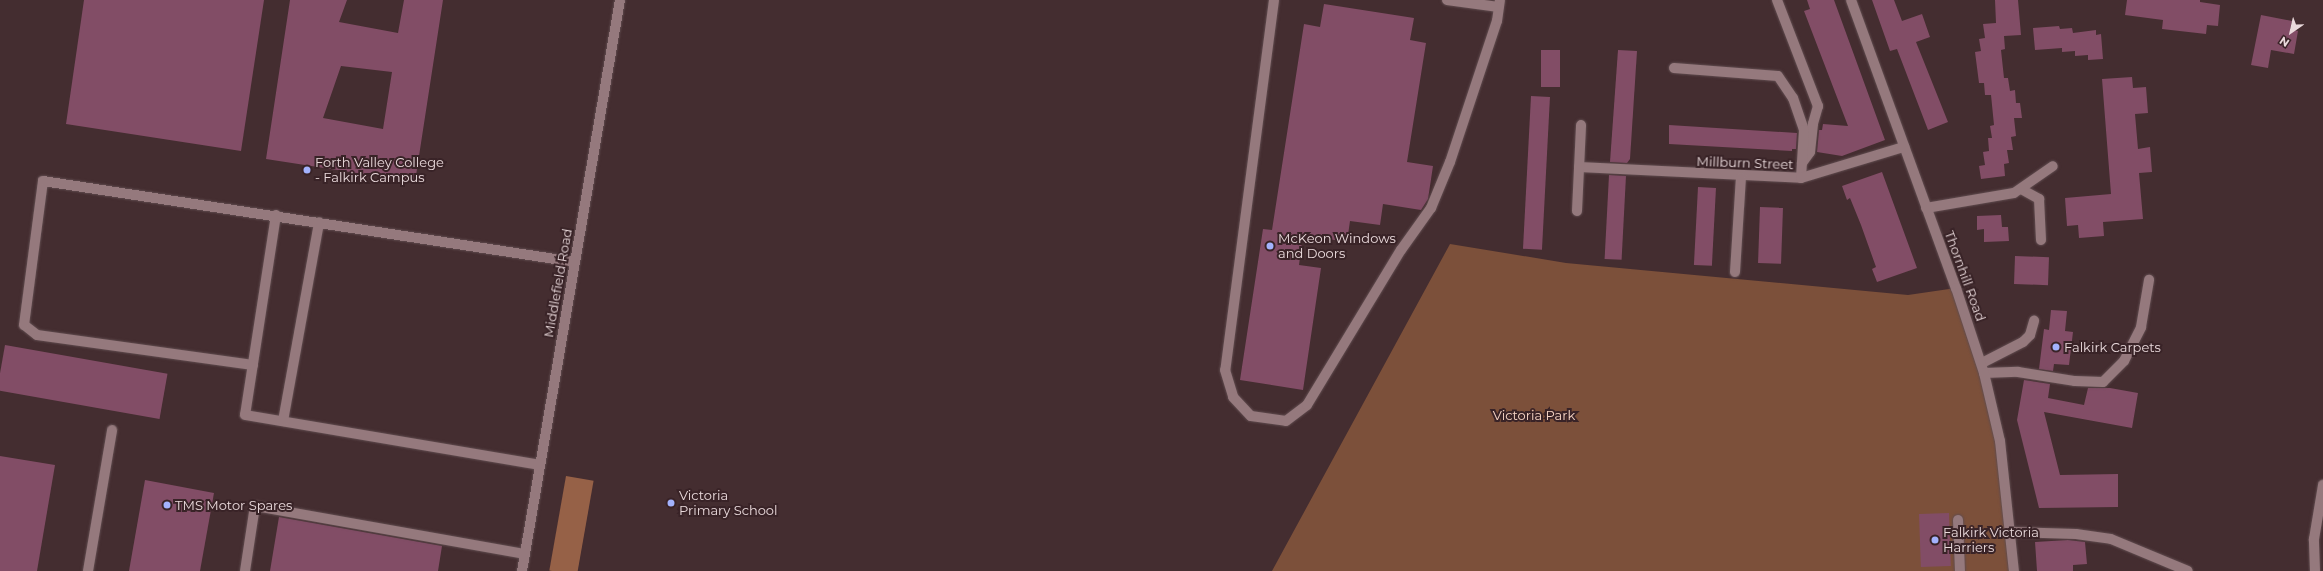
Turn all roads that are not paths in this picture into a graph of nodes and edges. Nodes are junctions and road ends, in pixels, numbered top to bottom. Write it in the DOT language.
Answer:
graph roads {
  1 [pos="620,0"];
  2 [pos="1274,0"];
  3 [pos="1447,0"];
  4 [pos="1777,0"];
  5 [pos="1851,0"];
  6 [pos="1500,3"];
  7 [pos="1674,68"];
  8 [pos="1581,125"];
  9 [pos="1904,147"];
  10 [pos="1802,163"];
  11 [pos="2053,166"];
  12 [pos="1579,167"];
  13 [pos="1741,177"];
  14 [pos="1801,178"];
  15 [pos="2021,189"];
  16 [pos="1926,208"];
  17 [pos="1577,211"];
  18 [pos="276,215"];
  19 [pos="319,222"];
  20 [pos="2041,240"];
  21 [pos="575,262"];
  22 [pos="1735,272"];
  23 [pos="2149,280"];
  24 [pos="2034,321"];
  25 [pos="253,365"];
  26 [pos="1983,368"];
  27 [pos="283,421"];
  28 [pos="112,430"];
  29 [pos="540,465"];
  30 [pos="2323,485"];
  31 [pos="1958,520"];
  32 [pos="2011,532"];
  33 [pos="525,554"];
  34 [pos="88,571"];
  35 [pos="244,571"];
  36 [pos="522,571"];
  37 [pos="1960,571"];
  38 [pos="2014,571"];
  39 [pos="2187,571"];
  40 [pos="2315,571"];
  1 -- 21 [label="street, Middlefield Road"];
  2 -- 6 [label="street"];
  3 -- 6 [label="street"];
  4 -- 10 [label="street"];
  5 -- 9 [label="street, Thornhill Road"];
  7 -- 10 [label="street"];
  8 -- 12 [label="street"];
  9 -- 14 [label="street, Millburn Street"];
  9 -- 16 [label="street, Thornhill Road"];
  10 -- 14 [label="street"];
  11 -- 15 [label="street"];
  12 -- 13 [label="street, Millburn Street"];
  12 -- 17 [label="street"];
  13 -- 14 [label="street, Millburn Street"];
  13 -- 22 [label="street"];
  15 -- 16 [label="street"];
  15 -- 20 [label="street"];
  16 -- 26 [label="street, Thornhill Road"];
  18 -- 19 [label="street"];
  18 -- 25 [label="street"];
  18 -- 25 [label="street"];
  19 -- 21 [label="street"];
  19 -- 27 [label="street"];
  21 -- 29 [label="street, Middlefield Road"];
  23 -- 26 [label="street"];
  24 -- 26 [label="street"];
  25 -- 27 [label="street"];
  26 -- 32 [label="street, Thornhill Road"];
  27 -- 29 [label="street"];
  28 -- 34 [label="street"];
  29 -- 33 [label="street, Middlefield Road"];
  30 -- 40 [label="street"];
  31 -- 37 [label="street"];
  32 -- 38 [label="street, Thornhill Road"];
  32 -- 39 [label="street"];
  33 -- 35 [label="street"];
  33 -- 36 [label="street, Middlefield Road"];
}
